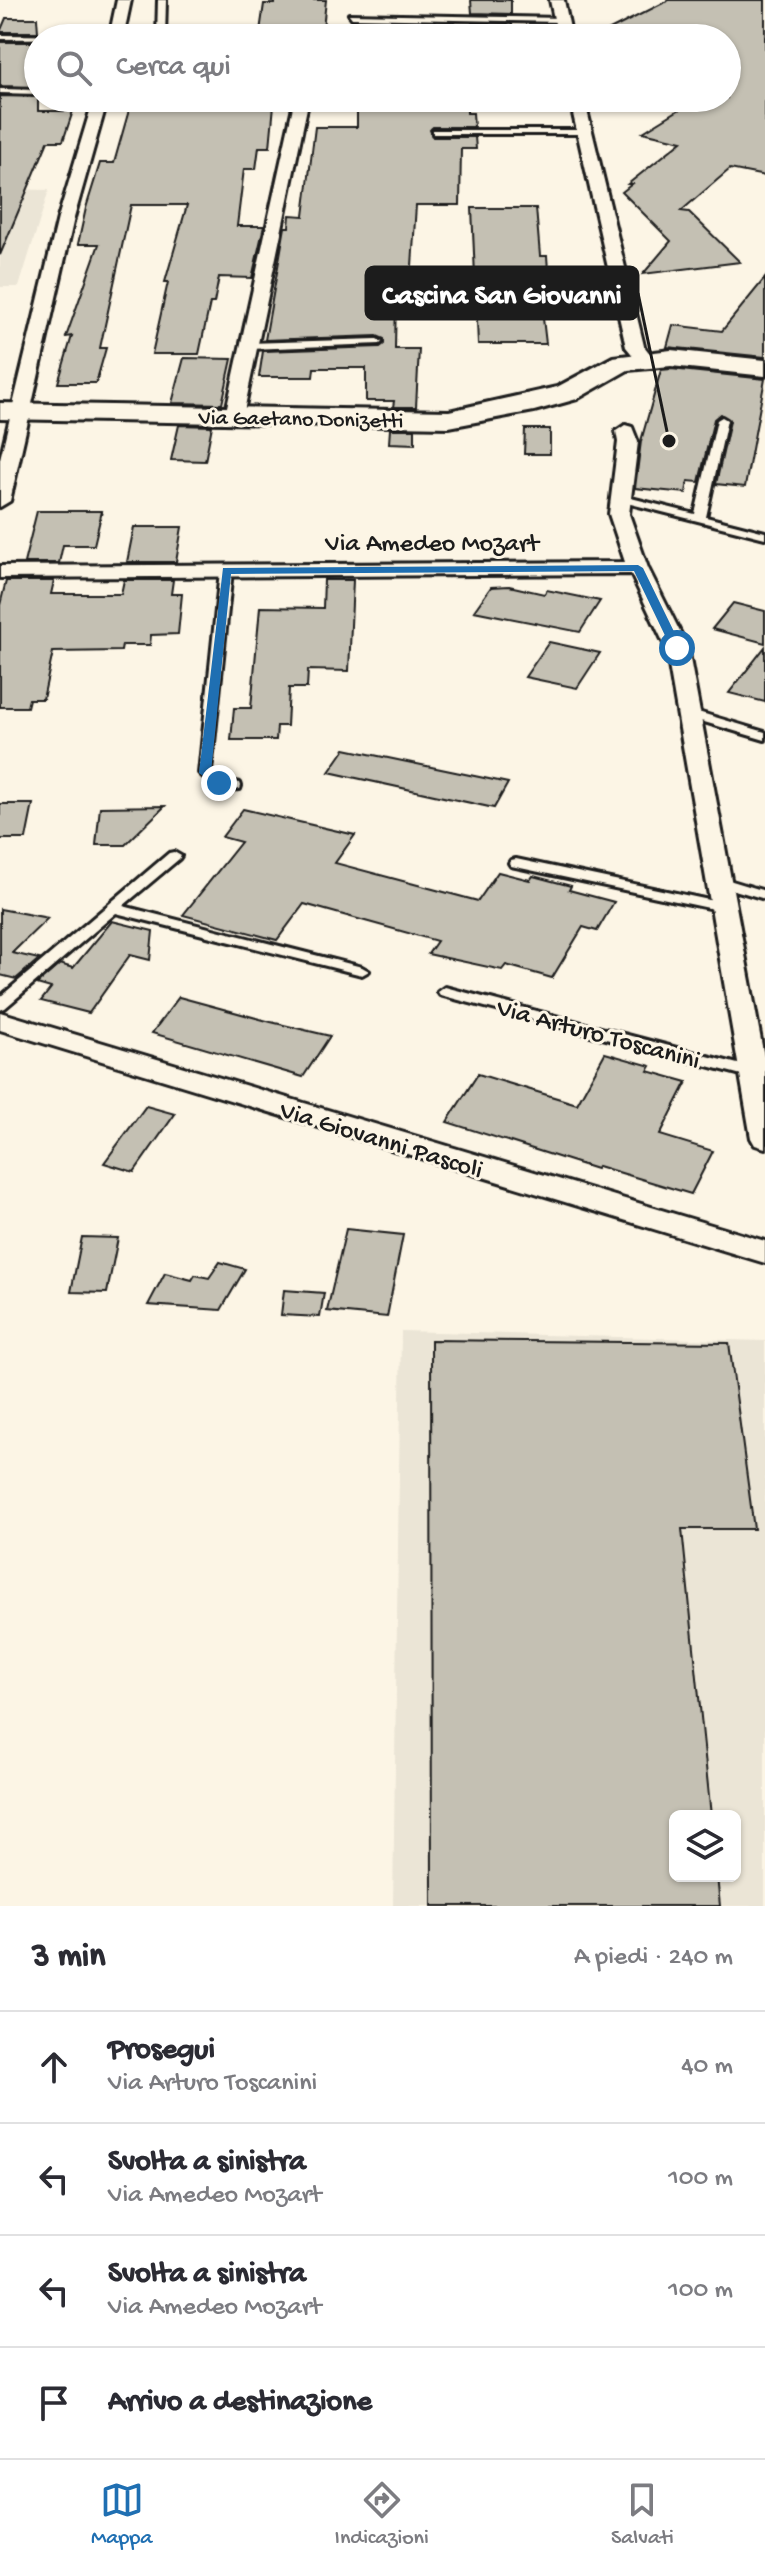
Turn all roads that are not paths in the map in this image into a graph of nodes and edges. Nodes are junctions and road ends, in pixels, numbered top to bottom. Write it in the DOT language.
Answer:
graph roads {
  1 [pos="124,0"];
  2 [pos="162,0"];
  3 [pos="557,0"];
  4 [pos="352,16"];
  5 [pos="561,20"];
  6 [pos="119,24"];
  7 [pos="161,24"];
  8 [pos="562,24"];
  9 [pos="0,37"];
  10 [pos="24,37"];
  11 [pos="0,91"];
  12 [pos="24,92"];
  13 [pos="97,112"];
  14 [pos="299,112"];
  15 [pos="580,112"];
  16 [pos="436,132"];
  17 [pos="584,132"];
  18 [pos="377,342"];
  19 [pos="249,346"];
  20 [pos="646,360"];
  21 [pos="765,368"];
  22 [pos="11,411"];
  23 [pos="234,416"];
  24 [pos="722,420"];
  25 [pos="625,431"];
  26 [pos="619,498"];
  27 [pos="0,501"];
  28 [pos="700,518"];
  29 [pos="765,535"];
  30 [pos="638,568"];
  31 [pos="226,571"];
  32 [pos="0,572"];
  33 [pos="688,713"];
  34 [pos="765,736"];
  35 [pos="235,786"];
  36 [pos="174,856"];
  37 [pos="516,863"];
  38 [pos="719,881"];
  39 [pos="765,895"];
  40 [pos="723,907"];
  41 [pos="113,908"];
  42 [pos="362,971"];
  43 [pos="445,992"];
  44 [pos="0,1005"];
  45 [pos="0,1021"];
  46 [pos="753,1073"];
  47 [pos="765,1138"];
  48 [pos="765,1252"];
  1 -- 6 [label="street"];
  2 -- 7 [label="lane"];
  3 -- 5 [label="street"];
  4 -- 5 [label="lane"];
  5 -- 8 [label="street"];
  9 -- 10 [label="lane"];
  11 -- 12 [label="lane"];
  13 -- 22 [label="street"];
  14 -- 19 [label="street"];
  15 -- 17 [label="street"];
  16 -- 17 [label="lane"];
  17 -- 20 [label="street"];
  18 -- 19 [label="lane"];
  19 -- 23 [label="street"];
  20 -- 21 [label="street"];
  20 -- 23 [label="street, Via Gaetano Donizetti"];
  22 -- 23 [label="street, Via Gaetano Donizetti"];
  22 -- 27 [label="street"];
  24 -- 28 [label="lane"];
  25 -- 26 [label="street"];
  26 -- 28 [label="lane"];
  26 -- 30 [label="street"];
  28 -- 29 [label="lane"];
  30 -- 31 [label="street, Via Amedeo Mozart"];
  30 -- 33 [label="street"];
  31 -- 32 [label="street, Via Amedeo Mozart"];
  31 -- 35 [label="lane"];
  33 -- 34 [label="lane"];
  33 -- 38 [label="street"];
  36 -- 41 [label="lane"];
  37 -- 40 [label="lane"];
  38 -- 39 [label="lane"];
  38 -- 40 [label="street"];
  40 -- 46 [label="street"];
  41 -- 42 [label="lane"];
  41 -- 44 [label="lane"];
  43 -- 46 [label="lane, Via Arturo Toscanini"];
  45 -- 48 [label="street, Via Giovanni Pascoli"];
  46 -- 47 [label="street"];
}
